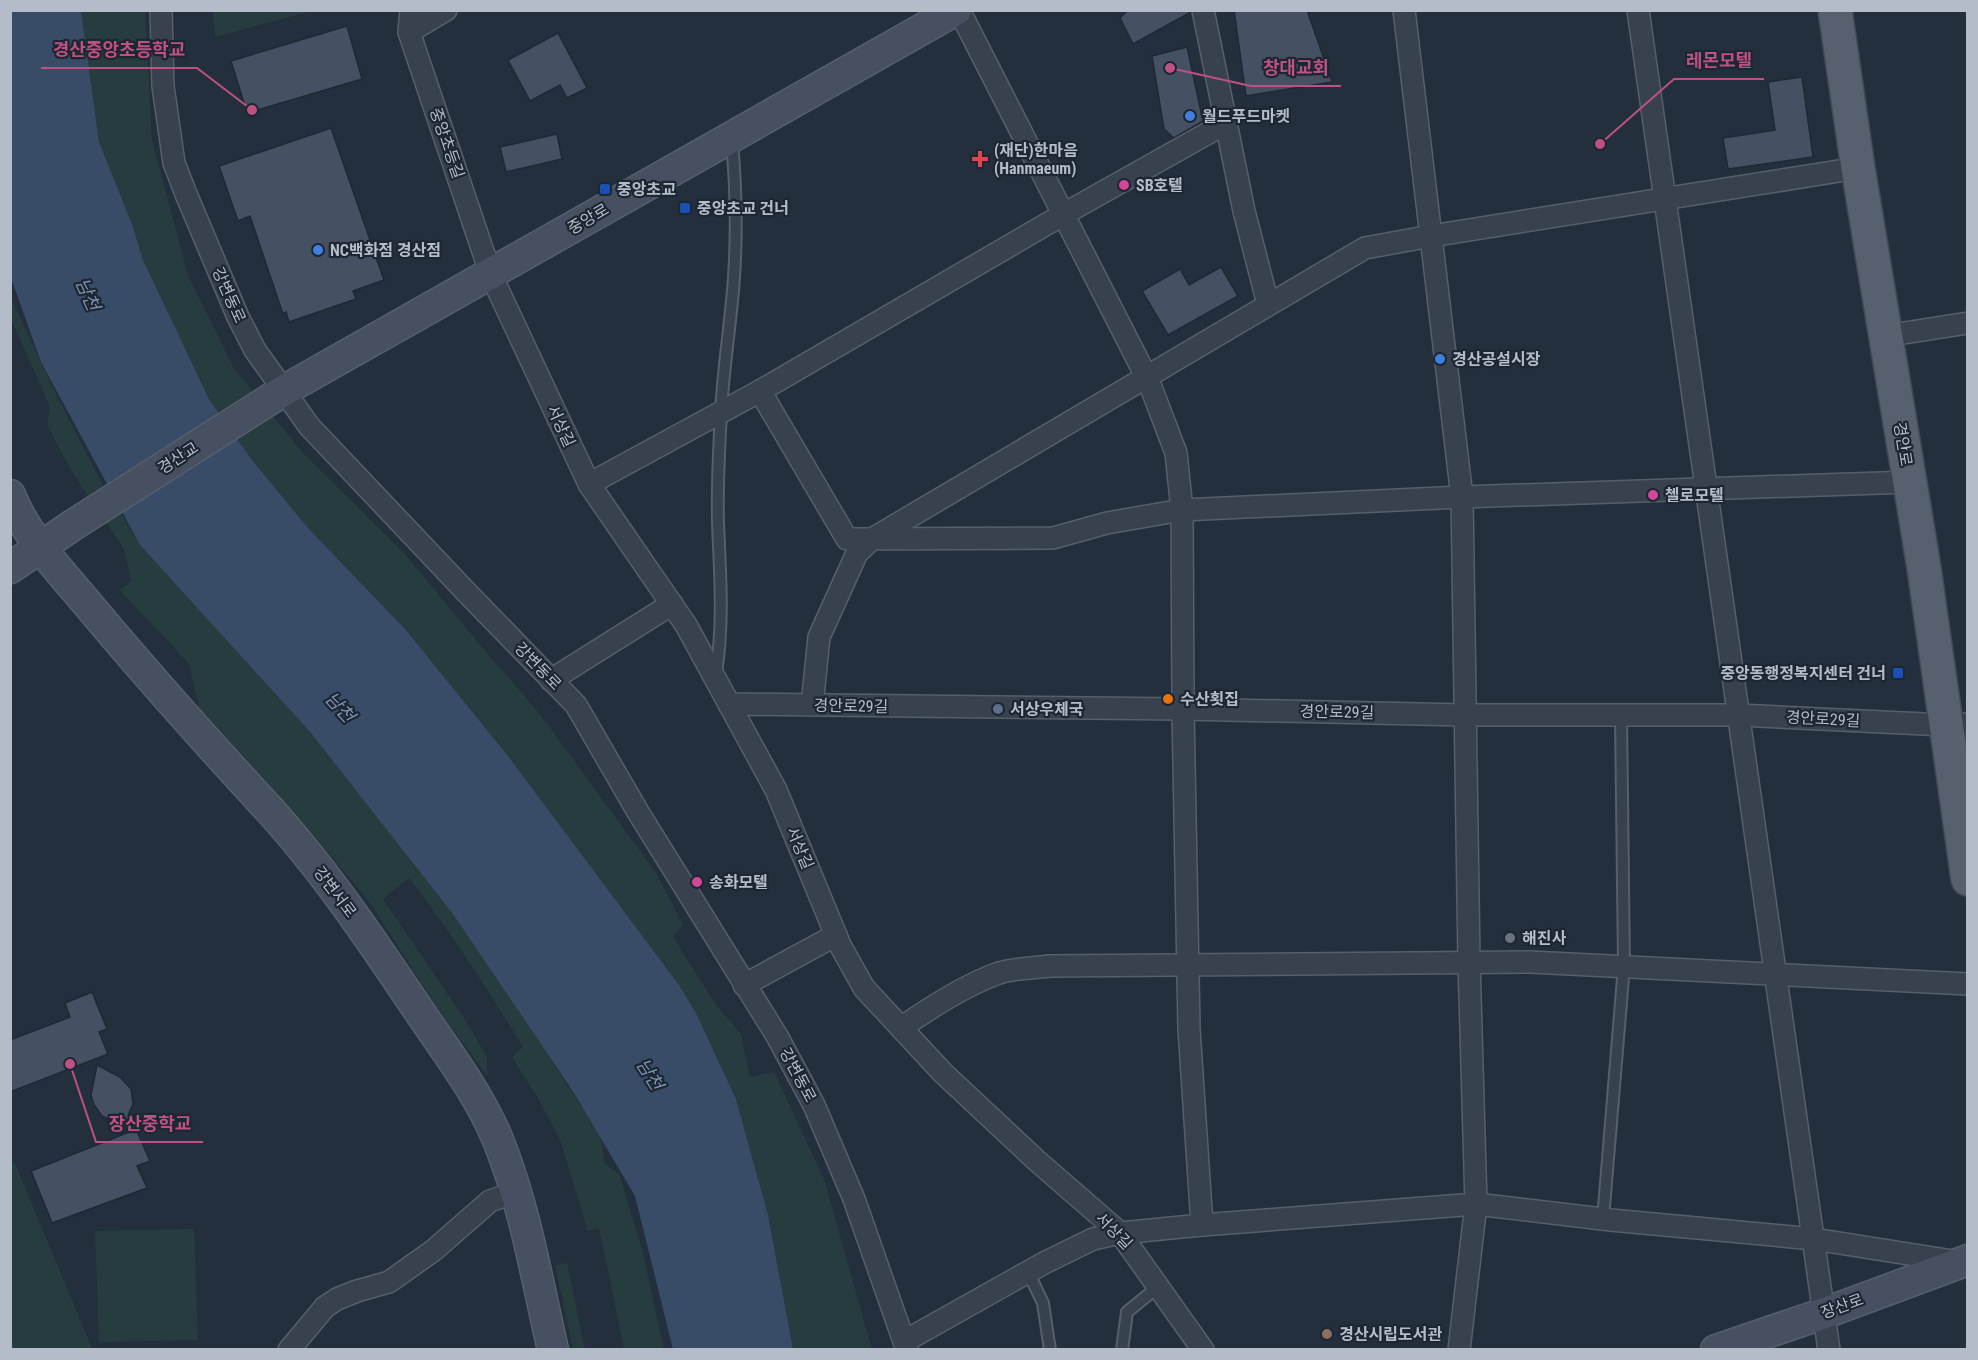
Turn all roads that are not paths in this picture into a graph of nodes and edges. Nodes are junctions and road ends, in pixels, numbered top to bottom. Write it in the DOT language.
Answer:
graph roads {
  1 [pos="160,10"];
  2 [pos="411,10"];
  3 [pos="446,10"];
  4 [pos="957,10"];
  5 [pos="1203,10"];
  6 [pos="1638,10"];
  7 [pos="1834,10"];
  8 [pos="1406,11"];
  9 [pos="410,32"];
  10 [pos="1226,123"];
  11 [pos="732,136"];
  12 [pos="1858,168"];
  13 [pos="1665,199"];
  14 [pos="1064,214"];
  15 [pos="1431,236"];
  16 [pos="491,275"];
  17 [pos="1268,304"];
  18 [pos="1968,323"];
  19 [pos="1886,336"];
  20 [pos="1147,377"];
  21 [pos="283,391"];
  22 [pos="760,391"];
  23 [pos="721,412"];
  24 [pos="1910,482"];
  25 [pos="589,484"];
  26 [pos="1707,488"];
  27 [pos="10,495"];
  28 [pos="1461,497"];
  29 [pos="1182,510"];
  30 [pos="872,539"];
  31 [pos="40,548"];
  32 [pos="10,568"];
  33 [pos="672,604"];
  34 [pos="715,679"];
  35 [pos="551,680"];
  36 [pos="729,704"];
  37 [pos="812,705"];
  38 [pos="1183,709"];
  39 [pos="1465,715"];
  40 [pos="1621,715"];
  41 [pos="1739,715"];
  42 [pos="1956,724"];
  43 [pos="1968,879"];
  44 [pos="836,936"];
  45 [pos="1469,962"];
  46 [pos="1189,965"];
  47 [pos="1624,966"];
  48 [pos="1776,973"];
  49 [pos="1968,984"];
  50 [pos="744,985"];
  51 [pos="901,1028"];
  52 [pos="516,1192"];
  53 [pos="1476,1204"];
  54 [pos="1603,1219"];
  55 [pos="1202,1225"];
  56 [pos="1120,1233"];
  57 [pos="1814,1239"];
  58 [pos="1965,1261"];
  59 [pos="1028,1272"];
  60 [pos="1158,1286"];
  61 [pos="1825,1313"];
  62 [pos="906,1345"];
  63 [pos="290,1350"];
  64 [pos="553,1350"];
  65 [pos="1050,1350"];
  66 [pos="1122,1350"];
  67 [pos="1203,1350"];
  68 [pos="1459,1350"];
  69 [pos="1716,1350"];
  70 [pos="1829,1350"];
  1 -- 21 [label="street, 강변동로"];
  2 -- 9 [label="street, 중앙초등길"];
  3 -- 9 [label="street"];
  4 -- 11 [label="street, 중앙로"];
  4 -- 14 [label="street"];
  5 -- 10 [label="street"];
  6 -- 13 [label="street"];
  7 -- 12 [label="main road, 경안로"];
  8 -- 15 [label="street"];
  9 -- 16 [label="street, 중앙초등길"];
  10 -- 14 [label="street"];
  10 -- 17 [label="street"];
  11 -- 16 [label="street, 중앙로"];
  11 -- 23 [label="lane"];
  12 -- 13 [label="street"];
  12 -- 19 [label="main road, 경안로"];
  13 -- 15 [label="street"];
  13 -- 26 [label="street"];
  14 -- 20 [label="street"];
  14 -- 22 [label="street"];
  15 -- 17 [label="street"];
  15 -- 28 [label="street"];
  16 -- 21 [label="street, 중앙로"];
  16 -- 25 [label="street, 서상길"];
  17 -- 20 [label="street"];
  18 -- 19 [label="street"];
  19 -- 24 [label="main road, 경안로"];
  20 -- 29 [label="street"];
  20 -- 30 [label="street"];
  21 -- 31 [label="street, 경산교"];
  21 -- 35 [label="street, 강변동로"];
  22 -- 23 [label="street"];
  22 -- 30 [label="street"];
  23 -- 25 [label="street"];
  23 -- 34 [label="lane"];
  24 -- 26 [label="street"];
  24 -- 42 [label="main road, 경안로"];
  25 -- 33 [label="street, 서상길"];
  26 -- 28 [label="street"];
  26 -- 41 [label="street"];
  27 -- 31 [label="street, 강변서로"];
  28 -- 29 [label="street"];
  28 -- 39 [label="street"];
  29 -- 30 [label="street"];
  29 -- 38 [label="street"];
  30 -- 37 [label="street"];
  31 -- 32 [label="street"];
  31 -- 52 [label="street, 강변서로"];
  33 -- 34 [label="street, 서상길"];
  33 -- 35 [label="street"];
  34 -- 36 [label="street, 서상길"];
  35 -- 50 [label="street, 강변동로"];
  36 -- 37 [label="street, 경안로29길"];
  36 -- 44 [label="street, 서상길"];
  37 -- 38 [label="street, 경안로29길"];
  38 -- 39 [label="street, 경안로29길"];
  38 -- 46 [label="street"];
  39 -- 40 [label="street, 경안로29길"];
  39 -- 45 [label="street"];
  40 -- 41 [label="street, 경안로29길"];
  40 -- 47 [label="lane"];
  41 -- 42 [label="street, 경안로29길"];
  41 -- 48 [label="street"];
  42 -- 43 [label="main road, 경안로"];
  44 -- 50 [label="street"];
  44 -- 51 [label="street, 서상길"];
  45 -- 46 [label="street"];
  45 -- 47 [label="street"];
  45 -- 53 [label="street"];
  46 -- 51 [label="street"];
  46 -- 55 [label="street"];
  47 -- 48 [label="street"];
  47 -- 54 [label="lane"];
  48 -- 49 [label="street"];
  48 -- 57 [label="street"];
  50 -- 62 [label="street, 강변동로"];
  51 -- 56 [label="street, 서상길"];
  52 -- 63 [label="street"];
  52 -- 64 [label="street, 강변서로"];
  53 -- 54 [label="street"];
  53 -- 55 [label="street"];
  53 -- 68 [label="street"];
  54 -- 57 [label="street"];
  55 -- 56 [label="street"];
  56 -- 59 [label="street"];
  56 -- 60 [label="street, 서상길"];
  57 -- 58 [label="street"];
  57 -- 61 [label="street"];
  58 -- 61 [label="street, 장산로"];
  59 -- 62 [label="street"];
  59 -- 65 [label="lane"];
  60 -- 66 [label="lane"];
  60 -- 67 [label="street, 서상길"];
  61 -- 69 [label="street, 장산로"];
  61 -- 70 [label="street"];
}
